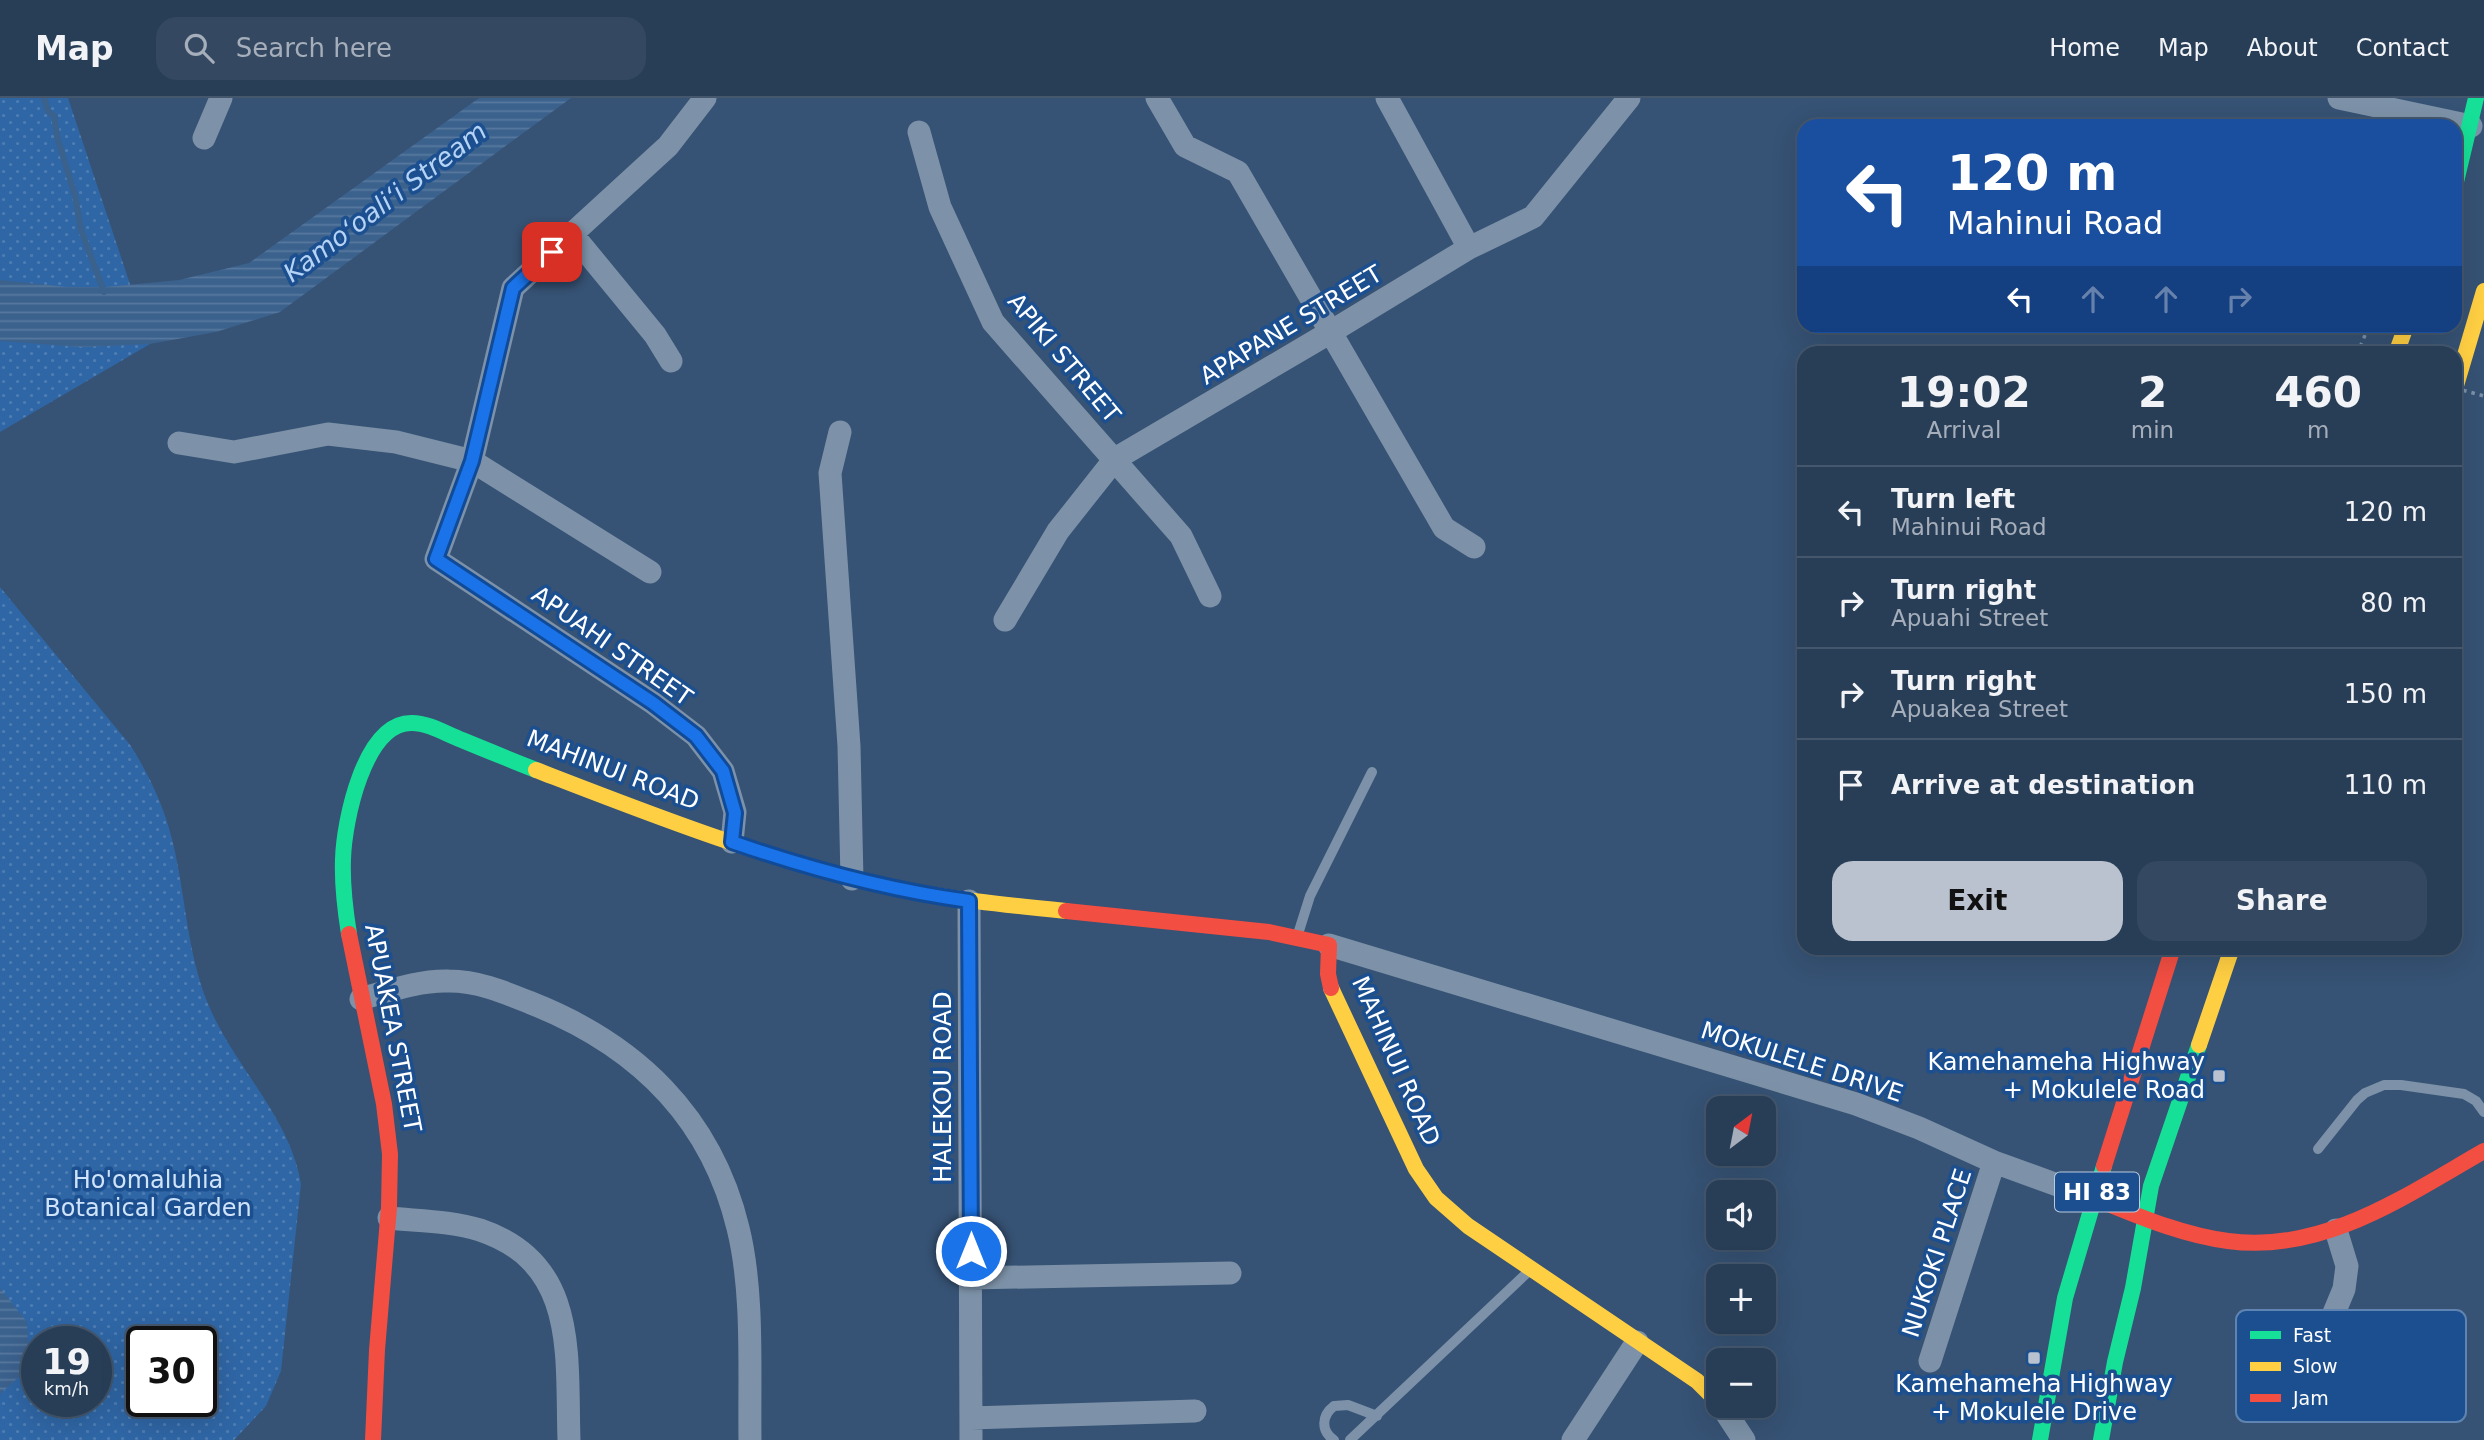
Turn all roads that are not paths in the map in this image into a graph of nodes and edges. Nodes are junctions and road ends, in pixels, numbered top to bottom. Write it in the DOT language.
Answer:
graph roads {
  1 [pos="221,98"];
  2 [pos="705,98"];
  3 [pos="1157,98"];
  4 [pos="1387,98"];
  5 [pos="1629,98"];
  6 [pos="2339,98"];
  7 [pos="2476,98"];
  8 [pos="2438,119"];
  9 [pos="2462,124"];
  10 [pos="2471,126"];
  11 [pos="919,132"];
  12 [pos="204,138"];
  13 [pos="2462,160"];
  14 [pos="572,234"];
  15 [pos="1469,248"];
  16 [pos="2482,302"];
  17 [pos="1329,334"];
  18 [pos="671,361"];
  19 [pos="2462,366"];
  20 [pos="840,432"];
  21 [pos="179,443"];
  22 [pos="1115,459"];
  23 [pos="472,461"];
  24 [pos="1474,547"];
  25 [pos="650,572"];
  26 [pos="1210,596"];
  27 [pos="1005,620"];
  28 [pos="396,725"];
  29 [pos="1372,772"];
  30 [pos="732,842"];
  31 [pos="852,880"];
  32 [pos="969,901"];
  33 [pos="1297,937"];
  34 [pos="1329,945"];
  35 [pos="2171,955"];
  36 [pos="2230,955"];
  37 [pos="361,999"];
  38 [pos="2484,1112"];
  39 [pos="2318,1149"];
  40 [pos="2484,1151"];
  41 [pos="1994,1162"];
  42 [pos="2096,1199"];
  43 [pos="389,1218"];
  44 [pos="2145,1218"];
  45 [pos="2336,1230"];
  46 [pos="1531,1269"];
  47 [pos="1230,1273"];
  48 [pos="971,1278"];
  49 [pos="2335,1310"];
  50 [pos="1637,1342"];
  51 [pos="1930,1360"];
  52 [pos="1706,1390"];
  53 [pos="1195,1411"];
  54 [pos="1377,1416"];
  55 [pos="1729,1418"];
  56 [pos="971,1429"];
  57 [pos="373,1440"];
  58 [pos="569,1440"];
  59 [pos="750,1440"];
  60 [pos="1334,1440"];
  61 [pos="1350,1440"];
  62 [pos="1573,1440"];
  63 [pos="1744,1440"];
  64 [pos="2040,1440"];
  65 [pos="2101,1440"];
  1 -- 12 [label="street"];
  2 -- 14 [label="street"];
  3 -- 17 [label="street"];
  4 -- 15 [label="street"];
  5 -- 15 [label="street, APAPANE STREET"];
  6 -- 8 [label="street"];
  7 -- 10 [label="street"];
  9 -- 10 [label="street"];
  10 -- 13 [label="street"];
  11 -- 22 [label="street, APIKI STREET"];
  14 -- 18 [label="street"];
  14 -- 23 [label="street"];
  15 -- 17 [label="street, APAPANE STREET"];
  16 -- 19 [label="street"];
  17 -- 22 [label="street, APAPANE STREET"];
  17 -- 24 [label="street"];
  20 -- 31 [label="street"];
  21 -- 23 [label="street"];
  22 -- 26 [label="street, APIKI STREET"];
  22 -- 27 [label="street, APAPANE STREET"];
  23 -- 25 [label="street"];
  23 -- 30 [label="street, APUAHI STREET"];
  28 -- 30 [label="street, MAHINUI ROAD"];
  28 -- 37 [label="street, APUAKEA STREET"];
  29 -- 33 [label="lane"];
  30 -- 31 [label="street, MAHINUI ROAD"];
  31 -- 32 [label="street, MAHINUI ROAD"];
  32 -- 33 [label="street, MAHINUI ROAD"];
  32 -- 48 [label="street, HALEKOU ROAD"];
  33 -- 34 [label="street, MAHINUI ROAD"];
  34 -- 41 [label="street, MOKULELE DRIVE"];
  34 -- 46 [label="street, MAHINUI ROAD"];
  35 -- 42 [label="street, HI 83"];
  36 -- 44 [label="street, HI 83"];
  37 -- 43 [label="street, APUAKEA STREET"];
  37 -- 59 [label="street"];
  38 -- 39 [label="lane"];
  40 -- 45 [label="street, MOKULELE DRIVE"];
  41 -- 42 [label="street, MOKULELE DRIVE"];
  41 -- 51 [label="street, NUKOKI PLACE"];
  42 -- 44 [label="street, MOKULELE DRIVE"];
  42 -- 64 [label="street, HI 83"];
  43 -- 57 [label="street, APUAKEA STREET"];
  43 -- 58 [label="street"];
  44 -- 45 [label="street, MOKULELE DRIVE"];
  44 -- 65 [label="street, HI 83"];
  45 -- 49 [label="street"];
  46 -- 50 [label="street, MAHINUI ROAD"];
  46 -- 54 [label="lane"];
  47 -- 48 [label="street"];
  48 -- 56 [label="street, HALEKOU ROAD"];
  50 -- 52 [label="street, MAHINUI ROAD"];
  50 -- 62 [label="street"];
  53 -- 56 [label="street"];
  54 -- 60 [label="lane"];
  54 -- 61 [label="lane"];
  55 -- 63 [label="street, MAHINUI ROAD"];
}
